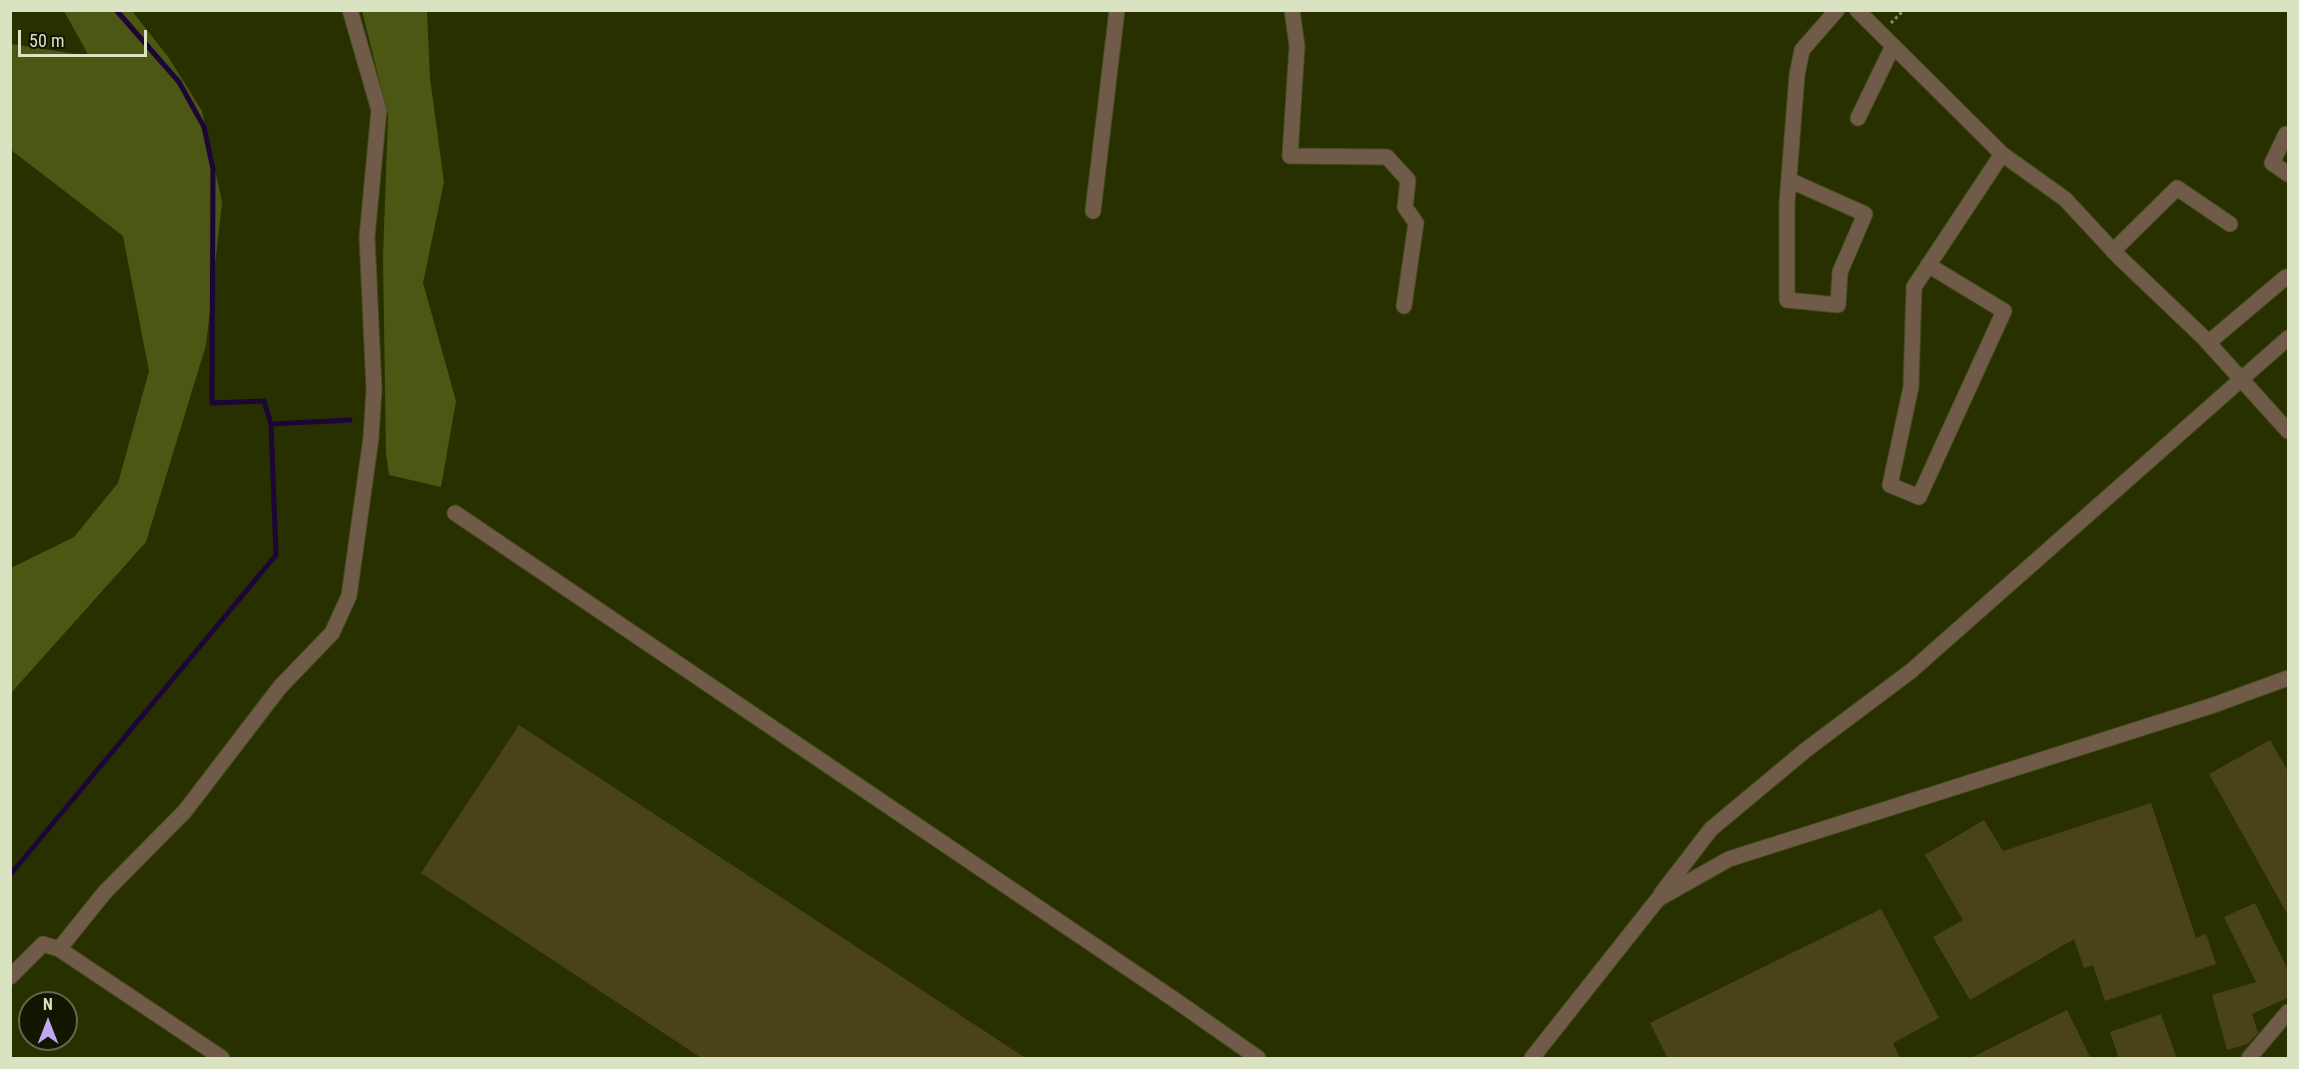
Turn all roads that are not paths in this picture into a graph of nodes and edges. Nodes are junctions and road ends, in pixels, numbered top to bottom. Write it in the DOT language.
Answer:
graph roads {
  1 [pos="350,10"];
  2 [pos="1117,10"];
  3 [pos="1292,10"];
  4 [pos="1837,10"];
  5 [pos="1857,10"];
  6 [pos="1892,48"];
  7 [pos="1858,118"];
  8 [pos="2286,134"];
  9 [pos="2002,154"];
  10 [pos="2289,174"];
  11 [pos="1789,180"];
  12 [pos="1093,211"];
  13 [pos="2230,224"];
  14 [pos="2113,251"];
  15 [pos="1928,265"];
  16 [pos="2286,277"];
  17 [pos="1404,306"];
  18 [pos="2289,338"];
  19 [pos="2208,343"];
  20 [pos="2241,379"];
  21 [pos="2289,431"];
  22 [pos="455,513"];
  23 [pos="2289,678"];
  24 [pos="1658,898"];
  25 [pos="59,949"];
  26 [pos="10,977"];
  27 [pos="2289,1012"];
  28 [pos="222,1059"];
  29 [pos="1258,1059"];
  30 [pos="1532,1059"];
  31 [pos="2249,1059"];
  1 -- 25 [label="street"];
  2 -- 12 [label="street"];
  3 -- 17 [label="street"];
  4 -- 11 [label="street"];
  5 -- 6 [label="street"];
  6 -- 7 [label="street"];
  6 -- 9 [label="street"];
  8 -- 10 [label="street"];
  9 -- 14 [label="street"];
  9 -- 15 [label="street"];
  11 -- 11 [label="street"];
  13 -- 14 [label="street"];
  14 -- 19 [label="street"];
  15 -- 15 [label="street"];
  16 -- 19 [label="street"];
  18 -- 20 [label="street"];
  19 -- 20 [label="street"];
  20 -- 21 [label="street"];
  20 -- 24 [label="street"];
  22 -- 29 [label="street"];
  23 -- 24 [label="street"];
  24 -- 30 [label="street"];
  25 -- 26 [label="street"];
  25 -- 28 [label="street"];
  27 -- 31 [label="street"];
}
